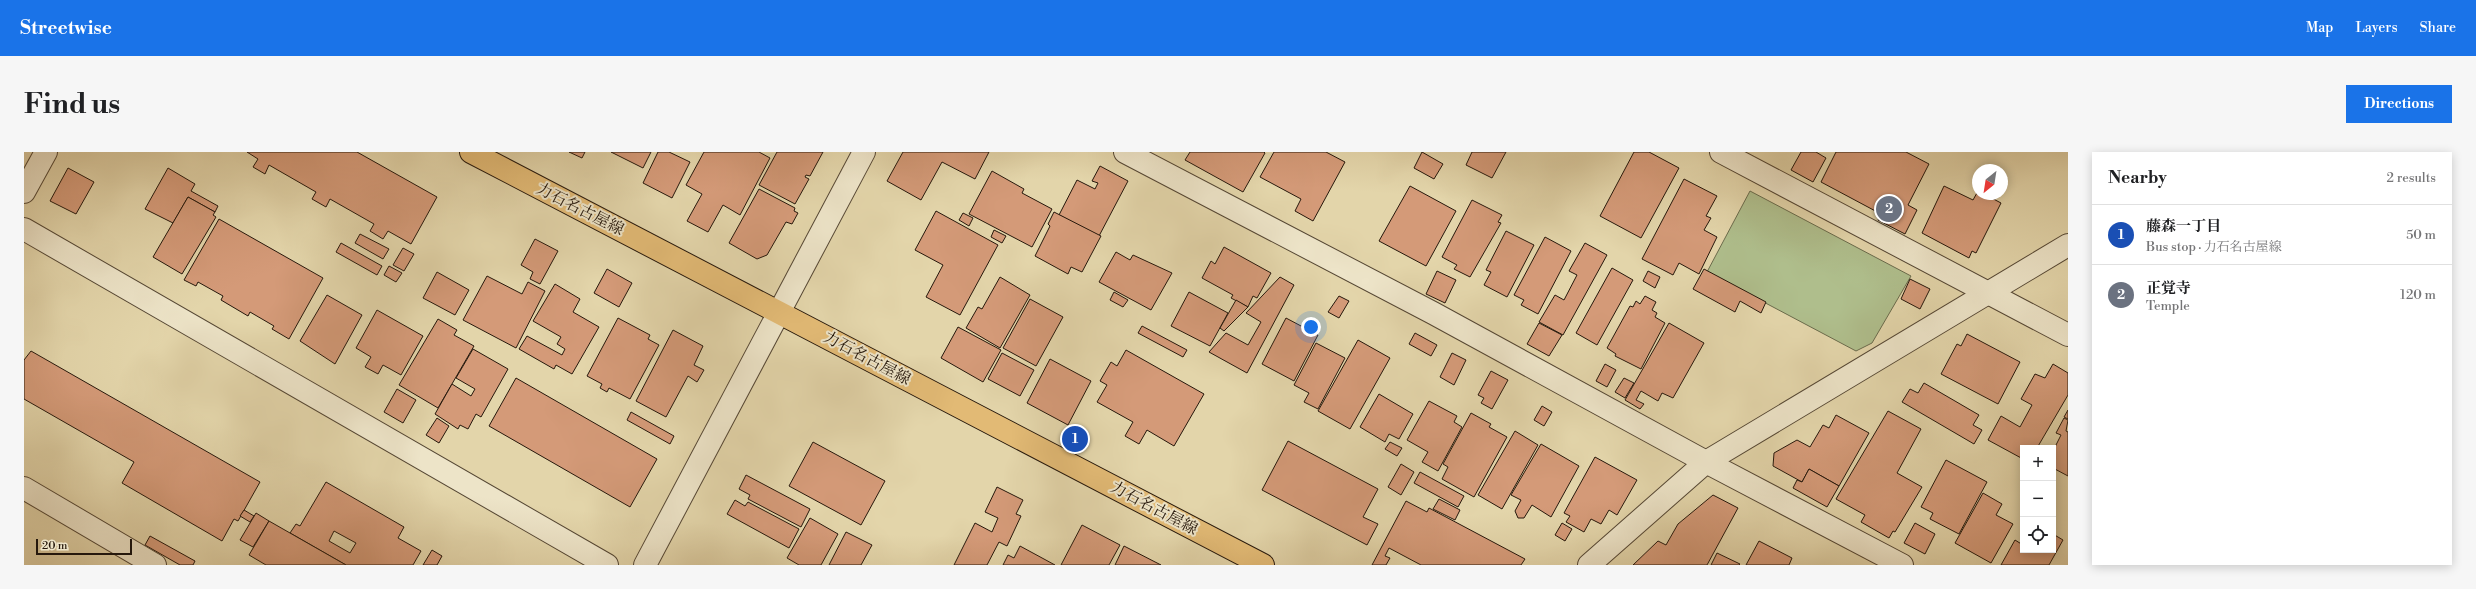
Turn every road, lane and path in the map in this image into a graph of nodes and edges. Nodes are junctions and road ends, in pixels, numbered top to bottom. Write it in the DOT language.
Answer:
graph roads {
  1 [pos="46,152"];
  2 [pos="471,152"];
  3 [pos="864,152"];
  4 [pos="1125,152"];
  5 [pos="1721,152"];
  6 [pos="1157,160"];
  7 [pos="24,192"];
  8 [pos="24,228"];
  9 [pos="2068,245"];
  10 [pos="1989,293"];
  11 [pos="778,312"];
  12 [pos="2068,335"];
  13 [pos="1706,462"];
  14 [pos="24,488"];
  15 [pos="155,565"];
  16 [pos="607,565"];
  17 [pos="645,565"];
  18 [pos="1264,565"];
  19 [pos="1589,565"];
  20 [pos="1902,565"];
  1 -- 7 [label="street"];
  2 -- 11 [label="main road, 力石名古屋線"];
  3 -- 11 [label="street"];
  4 -- 6 [label="street"];
  5 -- 10 [label="street"];
  6 -- 13 [label="street"];
  8 -- 16 [label="street"];
  9 -- 10 [label="street"];
  10 -- 12 [label="street"];
  10 -- 13 [label="street"];
  11 -- 17 [label="street"];
  11 -- 18 [label="main road, 力石名古屋線"];
  13 -- 19 [label="street"];
  13 -- 20 [label="street"];
  14 -- 15 [label="street"];
}
